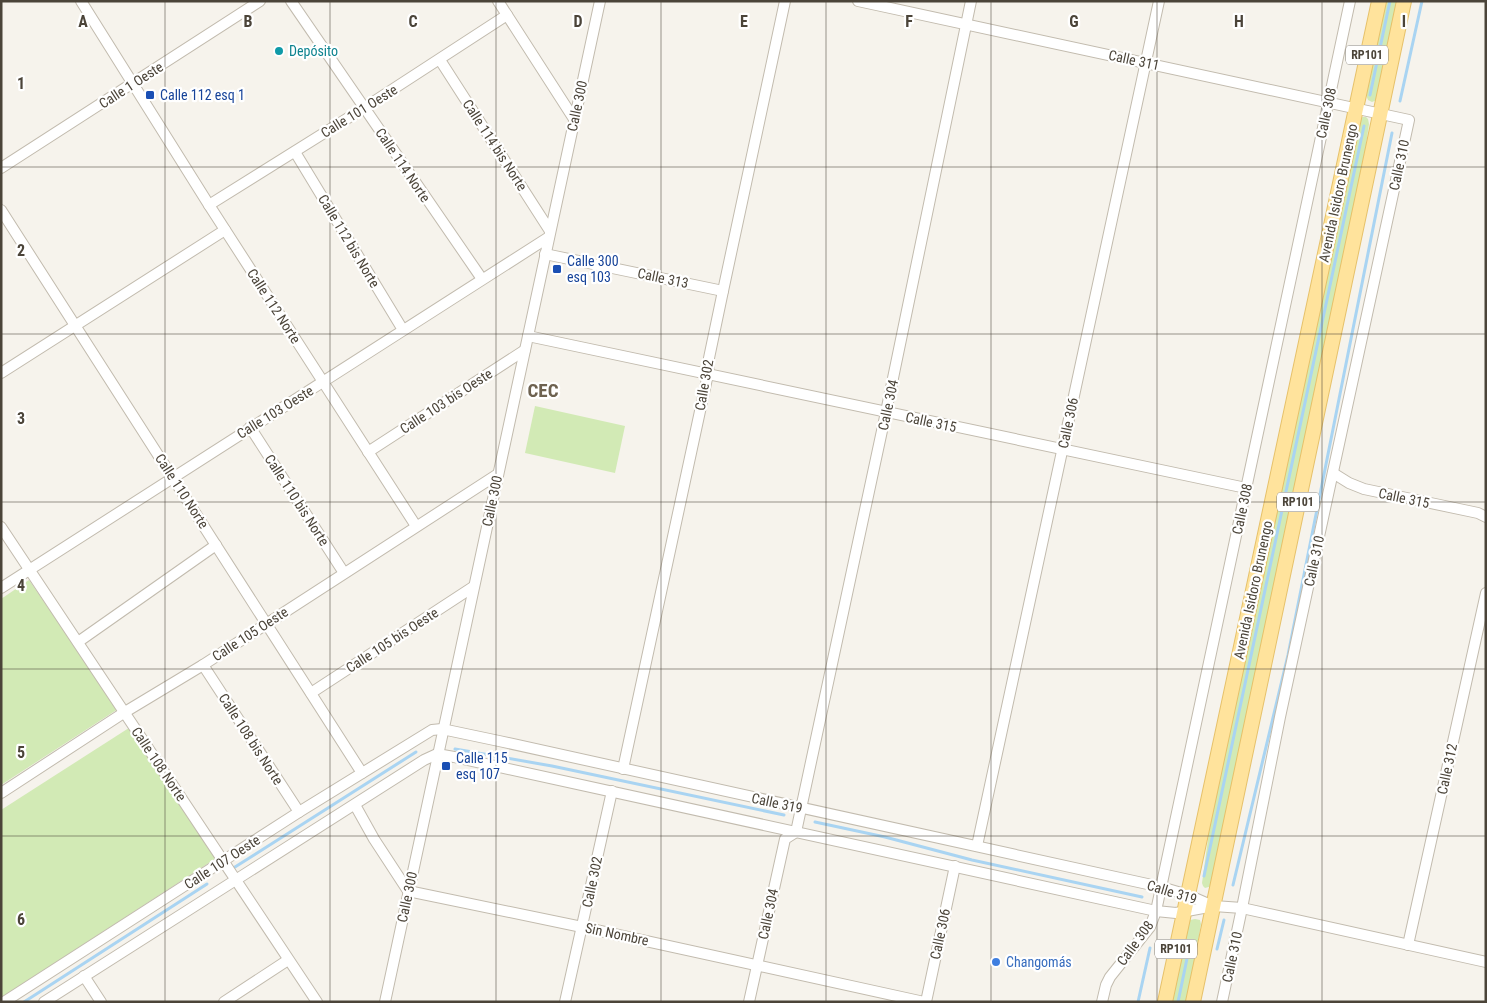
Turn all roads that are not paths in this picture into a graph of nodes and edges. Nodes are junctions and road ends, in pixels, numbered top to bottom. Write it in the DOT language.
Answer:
graph roads {
  1 [pos="81,1"];
  2 [pos="260,1"];
  3 [pos="291,1"];
  4 [pos="498,1"];
  5 [pos="600,1"];
  6 [pos="785,1"];
  7 [pos="858,1"];
  8 [pos="971,1"];
  9 [pos="1160,1"];
  10 [pos="1350,1"];
  11 [pos="1379,1"];
  12 [pos="1404,1"];
  13 [pos="507,15"];
  14 [pos="966,24"];
  15 [pos="440,60"];
  16 [pos="1146,63"];
  17 [pos="133,84"];
  18 [pos="1328,103"];
  19 [pos="364,108"];
  20 [pos="1356,109"];
  21 [pos="1380,114"];
  22 [pos="574,119"];
  23 [pos="1409,120"];
  24 [pos="295,152"];
  25 [pos="1,168"];
  26 [pos="209,205"];
  27 [pos="1,210"];
  28 [pos="225,230"];
  29 [pos="550,234"];
  30 [pos="545,254"];
  31 [pos="482,280"];
  32 [pos="723,291"];
  33 [pos="75,325"];
  34 [pos="402,330"];
  35 [pos="528,336"];
  36 [pos="525,350"];
  37 [pos="1,373"];
  38 [pos="708,374"];
  39 [pos="323,382"];
  40 [pos="886,412"];
  41 [pos="250,427"];
  42 [pos="1062,449"];
  43 [pos="368,452"];
  44 [pos="1333,473"];
  45 [pos="498,474"];
  46 [pos="172,477"];
  47 [pos="1246,488"];
  48 [pos="1482,515"];
  49 [pos="416,526"];
  50 [pos="1,527"];
  51 [pos="216,545"];
  52 [pos="30,570"];
  53 [pos="344,573"];
  54 [pos="1,588"];
  55 [pos="473,588"];
  56 [pos="1486,593"];
  57 [pos="266,624"];
  58 [pos="78,642"];
  59 [pos="203,665"];
  60 [pos="311,693"];
  61 [pos="125,712"];
  62 [pos="442,730"];
  63 [pos="437,754"];
  64 [pos="623,769"];
  65 [pos="362,773"];
  66 [pos="612,791"];
  67 [pos="1,793"];
  68 [pos="355,805"];
  69 [pos="801,808"];
  70 [pos="299,812"];
  71 [pos="796,832"];
  72 [pos="977,846"];
  73 [pos="224,861"];
  74 [pos="955,866"];
  75 [pos="236,880"];
  76 [pos="1161,887"];
  77 [pos="408,891"];
  78 [pos="1188,895"];
  79 [pos="1214,906"];
  80 [pos="1242,908"];
  81 [pos="1156,911"];
  82 [pos="1184,912"];
  83 [pos="582,927"];
  84 [pos="1408,945"];
  85 [pos="288,960"];
  86 [pos="1486,962"];
  87 [pos="757,965"];
  88 [pos="84,976"];
  89 [pos="4,1002"];
  90 [pos="44,1002"];
  91 [pos="100,1002"];
  92 [pos="224,1002"];
  93 [pos="316,1002"];
  94 [pos="385,1002"];
  95 [pos="565,1002"];
  96 [pos="749,1002"];
  97 [pos="925,1002"];
  98 [pos="1102,1002"];
  99 [pos="1165,1002"];
  100 [pos="1193,1002"];
  101 [pos="1222,1002"];
  1 -- 17 [label="street, Calle 112 Norte"];
  2 -- 17 [label="street, Calle 1 Oeste"];
  3 -- 19 [label="street, Calle 114 Norte"];
  4 -- 13 [label="street"];
  5 -- 22 [label="street, Calle 300"];
  6 -- 32 [label="street, Calle 302"];
  7 -- 14 [label="street, Calle 311"];
  8 -- 14 [label="street, Calle 304"];
  9 -- 16 [label="street, Calle 306"];
  10 -- 18 [label="street, Calle 308"];
  11 -- 20 [label="main road, Avenida Isidoro Brunengo / RP101"];
  12 -- 21 [label="main road, Avenida Isidoro Brunengo / RP101"];
  13 -- 15 [label="street, Calle 101 Oeste"];
  13 -- 22 [label="street"];
  14 -- 16 [label="street, Calle 311"];
  14 -- 40 [label="street, Calle 304"];
  15 -- 19 [label="street, Calle 101 Oeste"];
  15 -- 29 [label="street, Calle 114 bis Norte"];
  16 -- 18 [label="street, Calle 311"];
  16 -- 42 [label="street, Calle 306"];
  17 -- 25 [label="street, Calle 1 Oeste"];
  17 -- 26 [label="street, Calle 112 Norte"];
  18 -- 20 [label="street, Calle 311"];
  18 -- 47 [label="street, Calle 308"];
  19 -- 24 [label="street, Calle 101 Oeste"];
  19 -- 31 [label="street, Calle 114 Norte"];
  20 -- 21 [label="street, Calle 311"];
  20 -- 78 [label="main road, Avenida Isidoro Brunengo / RP101"];
  21 -- 23 [label="street, Calle 311"];
  21 -- 79 [label="main road, Avenida Isidoro Brunengo / RP101"];
  22 -- 29 [label="street, Calle 300"];
  23 -- 44 [label="street, Calle 310"];
  24 -- 26 [label="street, Calle 101 Oeste"];
  24 -- 34 [label="street, Calle 112 bis Norte"];
  26 -- 28 [label="street, Calle 112 Norte"];
  27 -- 33 [label="street, Calle 110 Norte"];
  28 -- 33 [label="street"];
  28 -- 39 [label="street, Calle 112 Norte"];
  29 -- 30 [label="street, Calle 300"];
  29 -- 31 [label="street, Calle 103 Oeste"];
  30 -- 32 [label="street, Calle 313"];
  30 -- 35 [label="street, Calle 300"];
  31 -- 34 [label="street, Calle 103 Oeste"];
  32 -- 38 [label="street, Calle 302"];
  33 -- 37 [label="street"];
  33 -- 46 [label="street, Calle 110 Norte"];
  34 -- 39 [label="street, Calle 103 Oeste"];
  35 -- 36 [label="street, Calle 300"];
  35 -- 38 [label="street, Calle 315"];
  36 -- 43 [label="street, Calle 103 bis Oeste"];
  36 -- 45 [label="street, Calle 300"];
  38 -- 40 [label="street, Calle 315"];
  38 -- 64 [label="street, Calle 302"];
  39 -- 41 [label="street, Calle 103 Oeste"];
  39 -- 43 [label="street, Calle 112 Norte"];
  40 -- 42 [label="street, Calle 315"];
  40 -- 69 [label="street, Calle 304"];
  41 -- 46 [label="street, Calle 103 Oeste"];
  41 -- 53 [label="street, Calle 110 bis Norte"];
  42 -- 47 [label="street, Calle 315"];
  42 -- 72 [label="street, Calle 306"];
  43 -- 49 [label="street, Calle 112 Norte"];
  44 -- 48 [label="street, Calle 315"];
  44 -- 80 [label="street, Calle 310"];
  45 -- 49 [label="street, Calle 105 Oeste"];
  45 -- 55 [label="street, Calle 300"];
  46 -- 51 [label="street, Calle 110 Norte"];
  46 -- 52 [label="street, Calle 103 Oeste"];
  47 -- 76 [label="street, Calle 308"];
  49 -- 53 [label="street, Calle 105 Oeste"];
  50 -- 52 [label="street, Calle 108 Norte"];
  51 -- 57 [label="street, Calle 110 Norte"];
  51 -- 58 [label="street"];
  52 -- 54 [label="street, Calle 103 Oeste"];
  52 -- 58 [label="street, Calle 108 Norte"];
  53 -- 57 [label="street, Calle 105 Oeste"];
  55 -- 60 [label="street, Calle 105 bis Oeste"];
  55 -- 62 [label="street, Calle 300"];
  56 -- 84 [label="street, Calle 312"];
  57 -- 59 [label="street, Calle 105 Oeste"];
  57 -- 60 [label="street, Calle 110 Norte"];
  58 -- 61 [label="street, Calle 108 Norte"];
  59 -- 61 [label="street, Calle 105 Oeste"];
  59 -- 70 [label="street, Calle 108 bis Norte"];
  60 -- 65 [label="street, Calle 110 Norte"];
  61 -- 67 [label="street, Calle 105 Oeste"];
  61 -- 73 [label="street, Calle 108 Norte"];
  62 -- 63 [label="street, Calle 300"];
  62 -- 64 [label="street, Calle 319"];
  62 -- 65 [label="street, Calle 107 Oeste"];
  63 -- 66 [label="street, Calle 319"];
  63 -- 68 [label="street, Calle 107 Oeste"];
  63 -- 77 [label="street, Calle 300"];
  64 -- 69 [label="street, Calle 319"];
  65 -- 70 [label="street, Calle 107 Oeste"];
  66 -- 71 [label="street, Calle 319"];
  66 -- 83 [label="street, Calle 302"];
  68 -- 75 [label="street, Calle 107 Oeste"];
  68 -- 77 [label="street"];
  69 -- 71 [label="street, Calle 304"];
  69 -- 72 [label="street, Calle 319"];
  70 -- 73 [label="street, Calle 107 Oeste"];
  71 -- 74 [label="street, Calle 319"];
  71 -- 87 [label="street, Calle 304"];
  72 -- 76 [label="street, Calle 319"];
  73 -- 75 [label="street, Calle 108 Norte"];
  73 -- 89 [label="street, Calle 107 Oeste"];
  74 -- 81 [label="street, Calle 319"];
  74 -- 97 [label="street, Calle 306"];
  75 -- 85 [label="street, Calle 108 Norte"];
  75 -- 88 [label="street, Calle 107 Oeste"];
  76 -- 78 [label="street, Calle 319"];
  76 -- 81 [label="street, Calle 308"];
  77 -- 83 [label="street, Sin Nombre"];
  77 -- 94 [label="street, Calle 300"];
  78 -- 79 [label="street, Calle 319"];
  78 -- 82 [label="main road, Avenida Isidoro Brunengo / RP101"];
  79 -- 80 [label="street"];
  79 -- 82 [label="street, Calle 319"];
  79 -- 100 [label="main road, Avenida Isidoro Brunengo / RP101"];
  80 -- 84 [label="street"];
  80 -- 101 [label="street, Calle 310"];
  81 -- 82 [label="street, Calle 319"];
  81 -- 98 [label="street, Calle 308"];
  82 -- 99 [label="main road, Avenida Isidoro Brunengo / RP101"];
  83 -- 87 [label="street, Sin Nombre"];
  83 -- 95 [label="street, Calle 302"];
  84 -- 86 [label="street"];
  85 -- 92 [label="street"];
  85 -- 93 [label="street, Calle 108 Norte"];
  87 -- 96 [label="street, Calle 304"];
  87 -- 97 [label="street, Sin Nombre"];
  88 -- 90 [label="street, Calle 107 Oeste"];
  88 -- 91 [label="street"];
}
